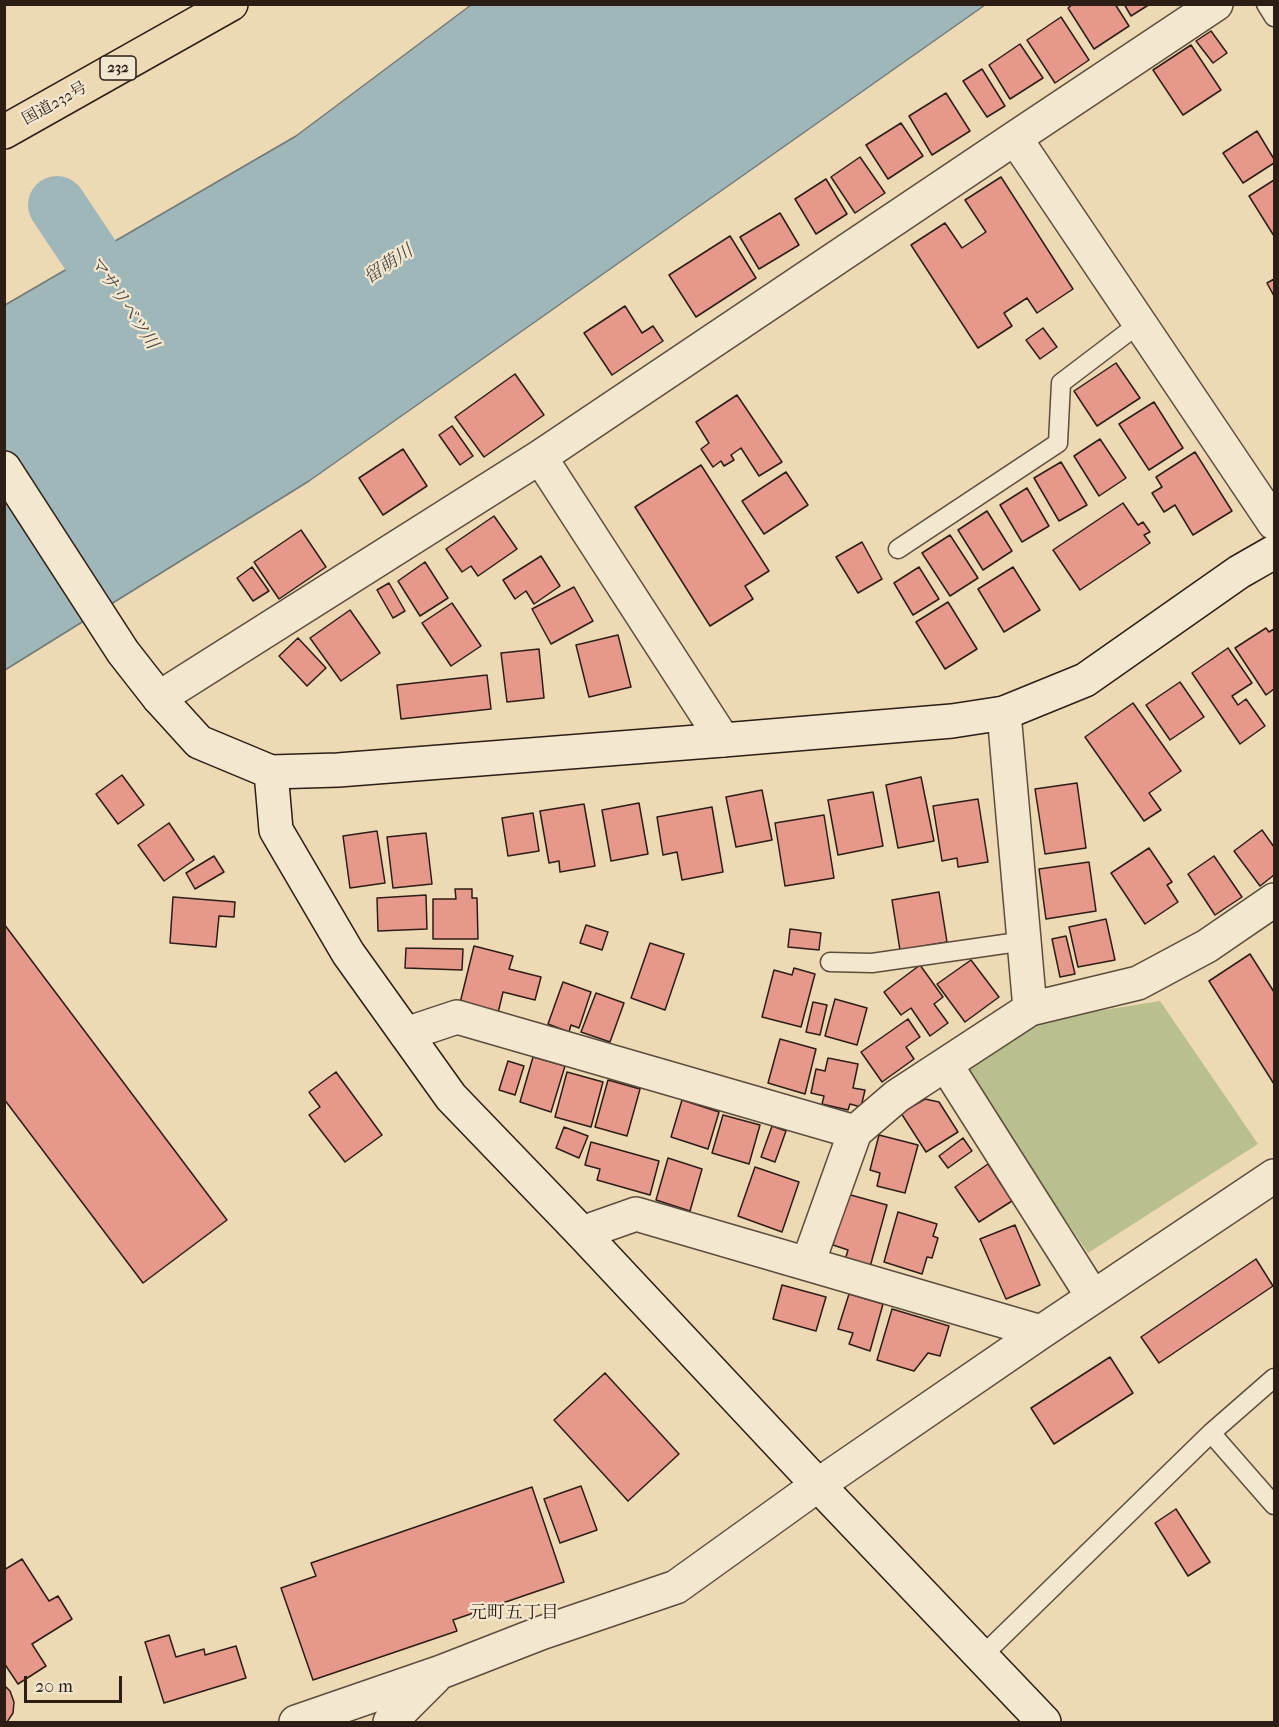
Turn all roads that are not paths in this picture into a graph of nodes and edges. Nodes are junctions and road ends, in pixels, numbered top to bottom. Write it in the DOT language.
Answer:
graph roads {
  1 [pos="231,4"];
  2 [pos="1216,4"];
  3 [pos="1266,4"];
  4 [pos="1275,17"];
  5 [pos="4,132"];
  6 [pos="1015,138"];
  7 [pos="1140,323"];
  8 [pos="540,458"];
  9 [pos="4,468"];
  10 [pos="1275,523"];
  11 [pos="898,549"];
  12 [pos="1275,552"];
  13 [pos="159,698"];
  14 [pos="1004,713"];
  15 [pos="723,740"];
  16 [pos="271,772"];
  17 [pos="1275,900"];
  18 [pos="1025,941"];
  19 [pos="830,962"];
  20 [pos="1030,1009"];
  21 [pos="406,1034"];
  22 [pos="946,1065"];
  23 [pos="855,1132"];
  24 [pos="1275,1176"];
  25 [pos="582,1233"];
  26 [pos="808,1263"];
  27 [pos="1093,1297"];
  28 [pos="1041,1332"];
  29 [pos="1275,1378"];
  30 [pos="1211,1433"];
  31 [pos="818,1485"];
  32 [pos="1275,1506"];
  33 [pos="981,1657"];
  34 [pos="441,1672"];
  35 [pos="296,1722"];
  36 [pos="390,1722"];
  37 [pos="1044,1722"];
  1 -- 5 [label="highway, 国道232号 / 232"];
  2 -- 6 [label="street"];
  3 -- 4 [label="lane"];
  6 -- 7 [label="street"];
  6 -- 8 [label="street"];
  7 -- 10 [label="street"];
  7 -- 11 [label="lane"];
  8 -- 13 [label="street"];
  8 -- 15 [label="street"];
  9 -- 13 [label="street"];
  12 -- 14 [label="street"];
  13 -- 16 [label="street"];
  14 -- 15 [label="street"];
  14 -- 18 [label="street"];
  15 -- 16 [label="street"];
  16 -- 21 [label="street"];
  17 -- 20 [label="street"];
  18 -- 19 [label="lane"];
  18 -- 20 [label="street"];
  20 -- 22 [label="street"];
  21 -- 23 [label="street"];
  21 -- 25 [label="street"];
  22 -- 23 [label="street"];
  22 -- 27 [label="street"];
  23 -- 26 [label="street"];
  24 -- 27 [label="street"];
  25 -- 26 [label="street"];
  25 -- 31 [label="street"];
  26 -- 28 [label="street"];
  27 -- 28 [label="street"];
  28 -- 31 [label="street"];
  29 -- 30 [label="lane"];
  30 -- 32 [label="lane"];
  30 -- 33 [label="lane"];
  31 -- 33 [label="street"];
  31 -- 34 [label="street"];
  33 -- 37 [label="street"];
  34 -- 35 [label="street"];
  34 -- 36 [label="street"];
}
